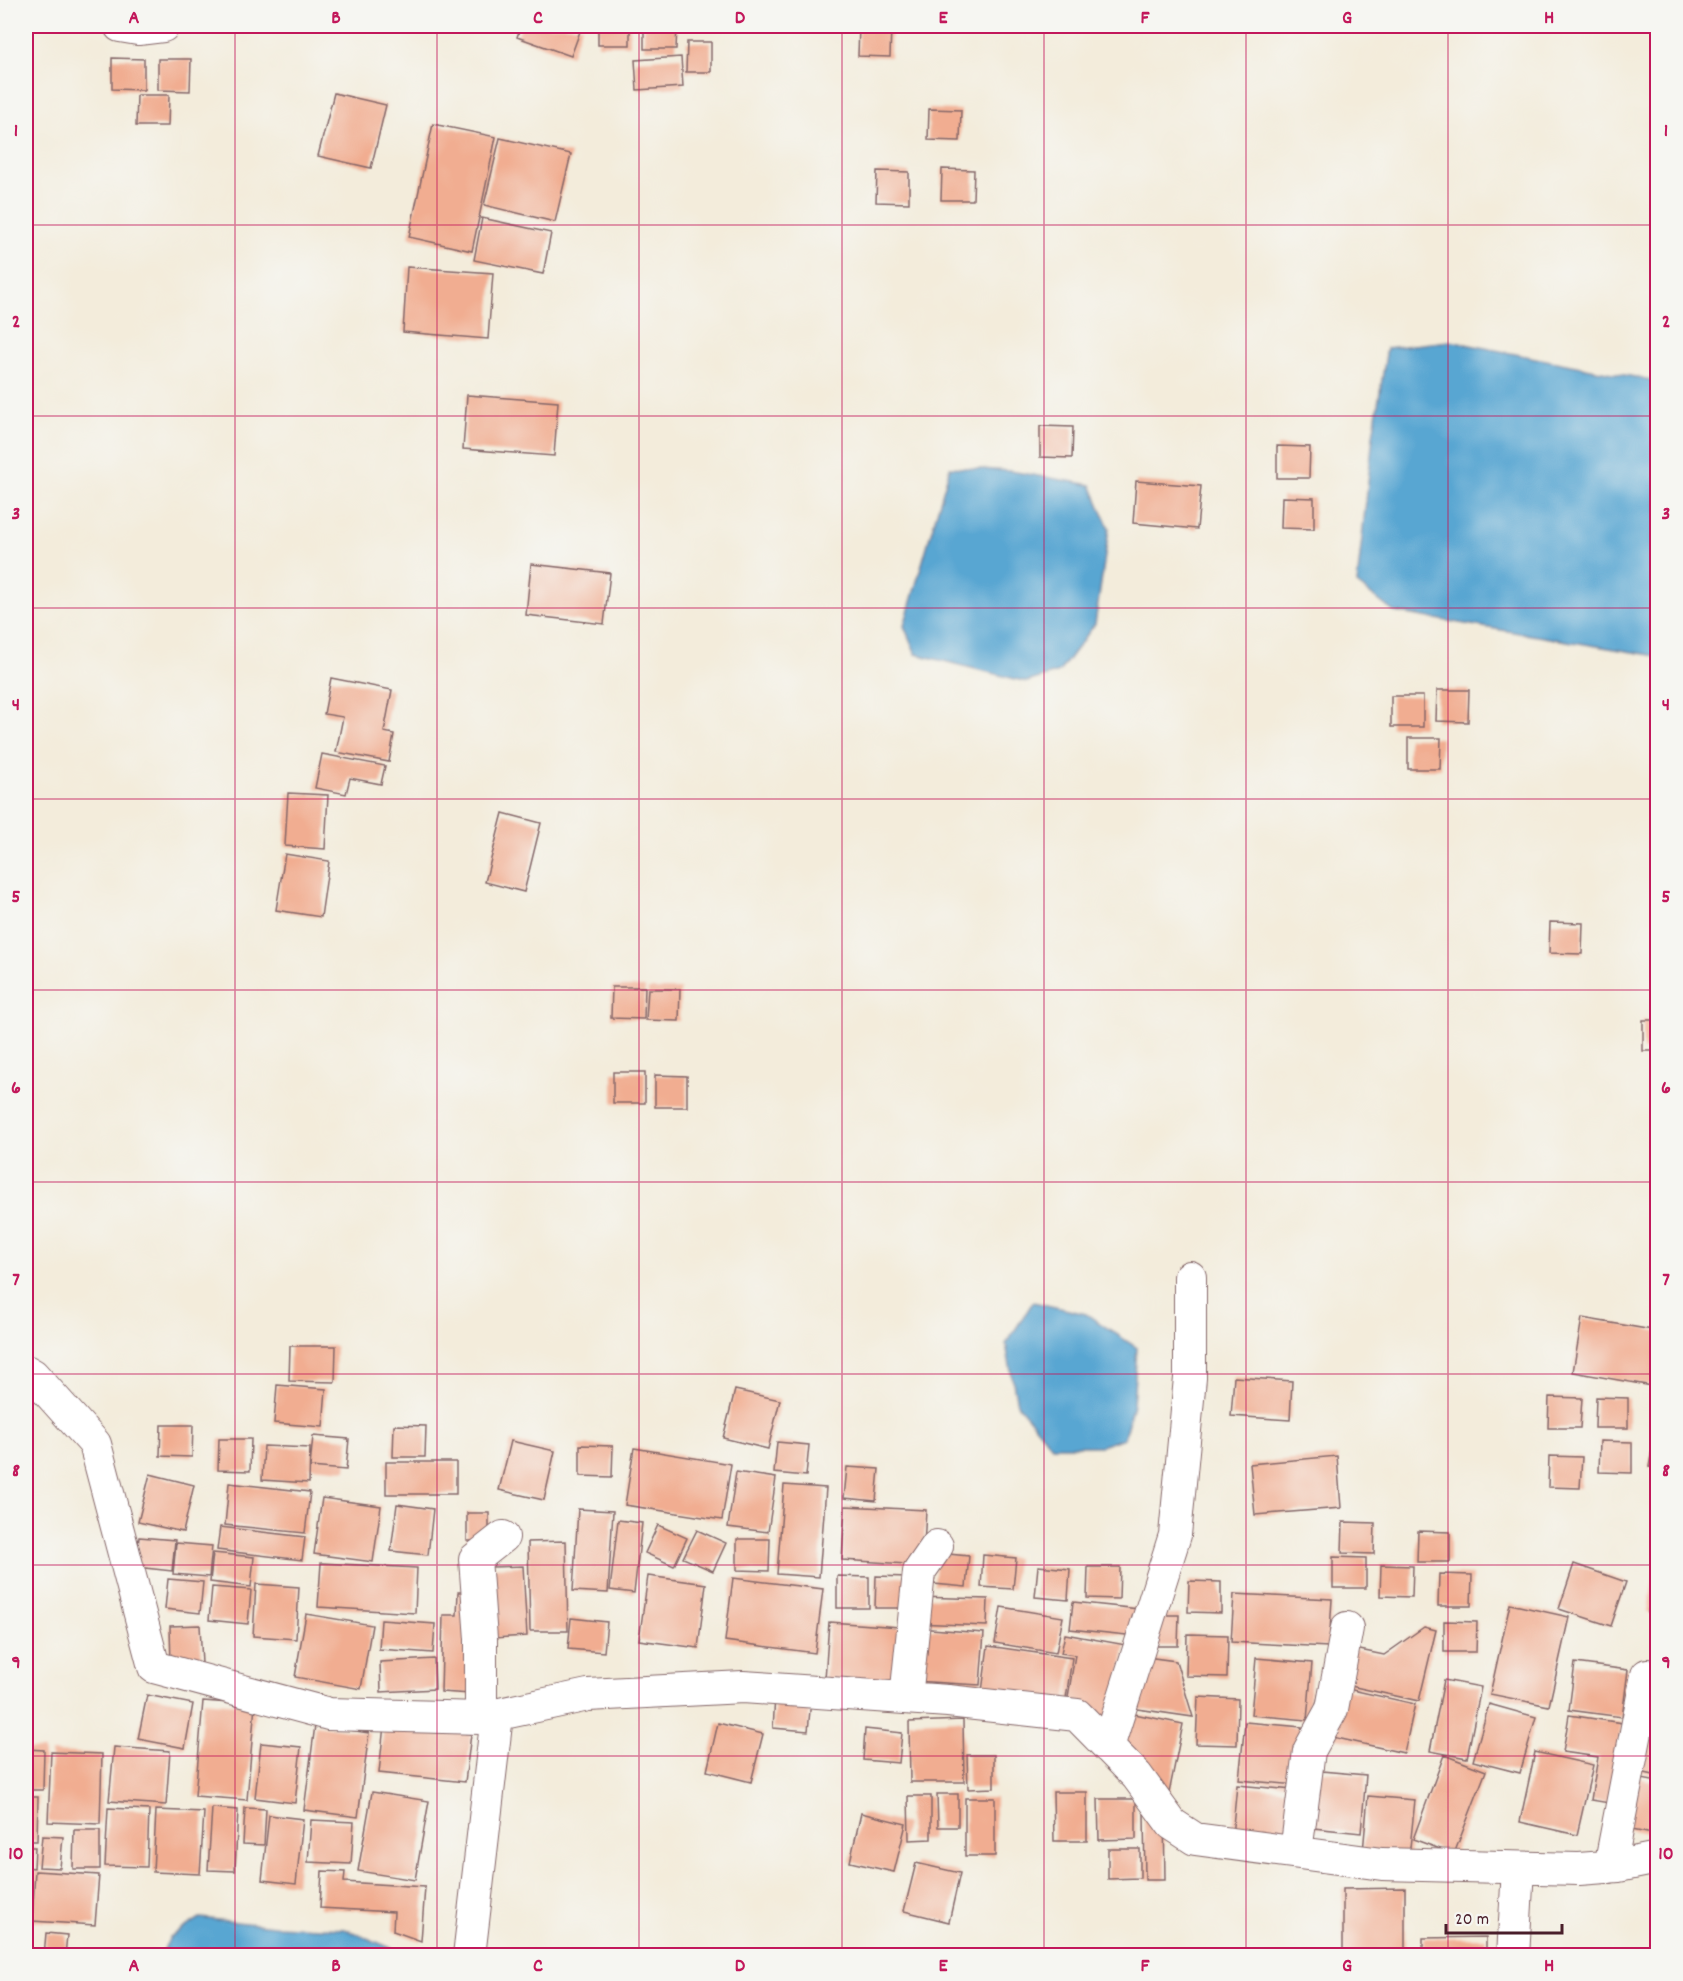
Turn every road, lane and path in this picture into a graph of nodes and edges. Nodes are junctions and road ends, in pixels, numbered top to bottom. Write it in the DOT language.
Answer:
graph roads {
  1 [pos="120,26"];
  2 [pos="163,26"];
  3 [pos="1190,1277"];
  4 [pos="26,1371"];
  5 [pos="503,1537"];
  6 [pos="937,1546"];
  7 [pos="1347,1628"];
  8 [pos="1647,1674"];
  9 [pos="906,1698"];
  10 [pos="481,1719"];
  11 [pos="1108,1747"];
  12 [pos="1296,1852"];
  13 [pos="1658,1858"];
  14 [pos="1610,1867"];
  15 [pos="1518,1868"];
  16 [pos="469,1956"];
  17 [pos="1513,1956"];
  1 -- 2 [label="street"];
  3 -- 11 [label="street"];
  4 -- 10 [label="street"];
  5 -- 10 [label="street"];
  6 -- 9 [label="street"];
  7 -- 12 [label="street"];
  8 -- 14 [label="street"];
  9 -- 10 [label="street"];
  9 -- 11 [label="street"];
  10 -- 16 [label="street"];
  11 -- 12 [label="street"];
  12 -- 15 [label="street"];
  13 -- 14 [label="street"];
  14 -- 15 [label="street"];
  15 -- 17 [label="street"];
}
